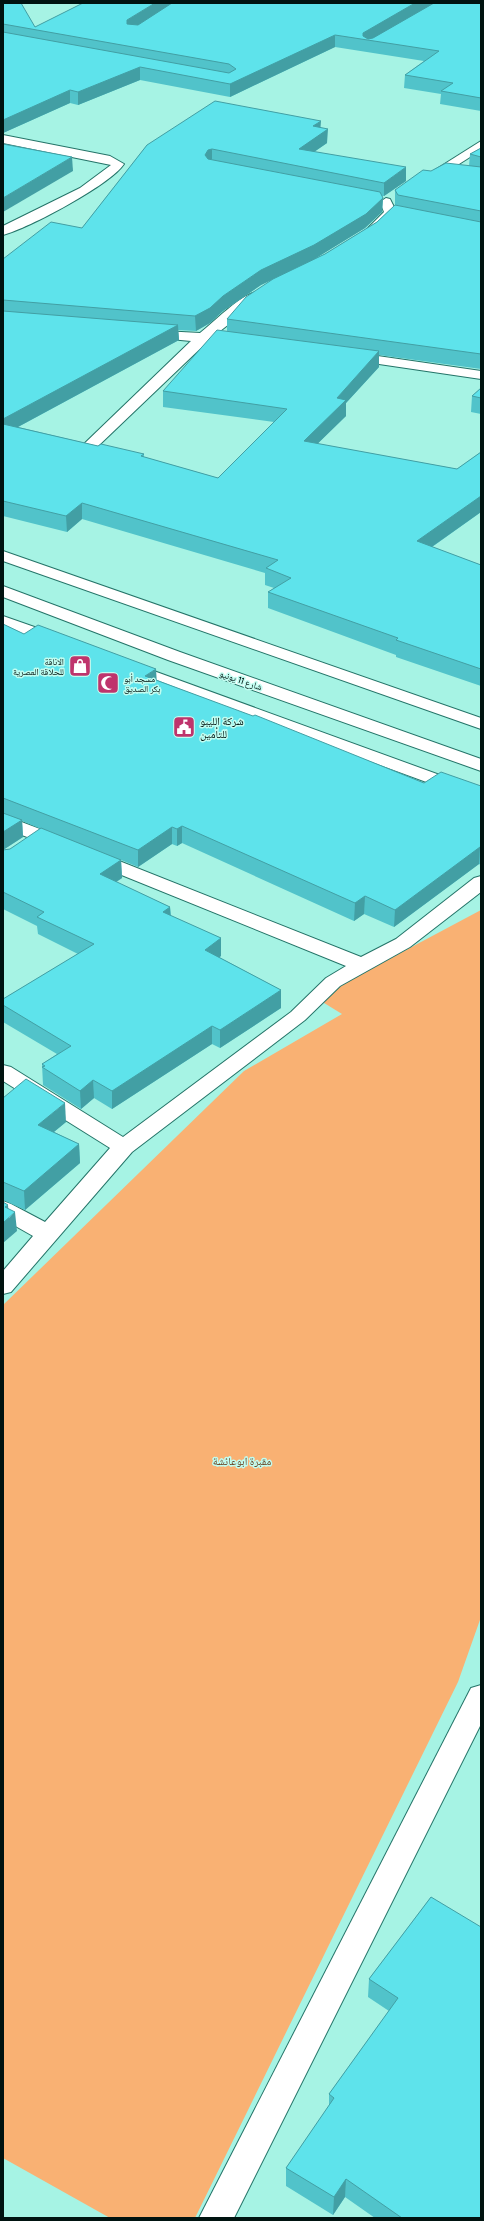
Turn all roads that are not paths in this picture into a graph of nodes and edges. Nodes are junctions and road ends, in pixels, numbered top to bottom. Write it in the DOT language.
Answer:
graph roads {
  1 [pos="3,139"];
  2 [pos="481,145"];
  3 [pos="441,170"];
  4 [pos="460,172"];
  5 [pos="428,176"];
  6 [pos="398,194"];
  7 [pos="371,199"];
  8 [pos="389,207"];
  9 [pos="406,216"];
  10 [pos="3,231"];
  11 [pos="360,239"];
  12 [pos="267,289"];
  13 [pos="134,331"];
  14 [pos="203,338"];
  15 [pos="257,343"];
  16 [pos="334,354"];
  17 [pos="481,375"];
  18 [pos="90,446"];
  19 [pos="3,556"];
  20 [pos="3,592"];
  21 [pos="3,621"];
  22 [pos="76,648"];
  23 [pos="112,661"];
  24 [pos="481,724"];
  25 [pos="481,765"];
  26 [pos="481,796"];
  27 [pos="3,821"];
  28 [pos="41,836"];
  29 [pos="22,848"];
  30 [pos="481,882"];
  31 [pos="362,965"];
  32 [pos="3,1072"];
  33 [pos="124,1147"];
  34 [pos="3,1209"];
  35 [pos="48,1234"];
  36 [pos="3,1286"];
  37 [pos="481,1696"];
  38 [pos="216,2218"];
  1 -- 10 [label="main road"];
  2 -- 3 [label="main road"];
  3 -- 4 [label="main road"];
  3 -- 5 [label="main road"];
  6 -- 8 [label="main road"];
  7 -- 8 [label="main road"];
  8 -- 9 [label="main road"];
  8 -- 11 [label="main road"];
  12 -- 14 [label="main road"];
  13 -- 14 [label="main road"];
  14 -- 15 [label="main road"];
  14 -- 18 [label="main road"];
  16 -- 17 [label="main road"];
  19 -- 24 [label="main road"];
  20 -- 25 [label="main road, شارع 11 يونيو"];
  21 -- 22 [label="main road"];
  23 -- 26 [label="main road"];
  27 -- 28 [label="main road"];
  28 -- 29 [label="main road"];
  28 -- 31 [label="main road"];
  30 -- 31 [label="main road"];
  31 -- 33 [label="main road"];
  32 -- 33 [label="main road"];
  33 -- 35 [label="main road"];
  34 -- 35 [label="main road"];
  35 -- 36 [label="main road"];
  37 -- 38 [label="main road"];
}
